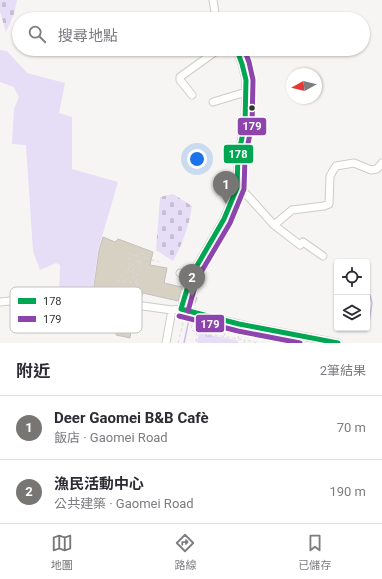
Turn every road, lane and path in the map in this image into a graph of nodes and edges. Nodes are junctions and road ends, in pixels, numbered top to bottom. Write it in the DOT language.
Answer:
graph roads {
  1 [pos="213,0"];
  2 [pos="215,12"];
  3 [pos="209,56"];
  4 [pos="239,56"];
  5 [pos="246,92"];
  6 [pos="192,94"];
  7 [pos="213,102"];
  8 [pos="382,164"];
  9 [pos="237,184"];
  10 [pos="274,225"];
  11 [pos="138,256"];
  12 [pos="322,256"];
  13 [pos="145,258"];
  14 [pos="140,261"];
  15 [pos="159,262"];
  16 [pos="131,266"];
  17 [pos="129,271"];
  18 [pos="132,271"];
  19 [pos="180,273"];
  20 [pos="191,276"];
  21 [pos="136,284"];
  22 [pos="10,301"];
  23 [pos="0,302"];
  24 [pos="142,306"];
  25 [pos="181,309"];
  26 [pos="172,310"];
  27 [pos="195,313"];
  28 [pos="182,318"];
  29 [pos="194,324"];
  30 [pos="210,328"];
  31 [pos="225,330"];
  32 [pos="197,332"];
  33 [pos="240,333"];
  34 [pos="209,334"];
  35 [pos="224,337"];
  36 [pos="238,339"];
  37 [pos="245,340"];
  38 [pos="166,343"];
  39 [pos="178,343"];
  40 [pos="196,343"];
  41 [pos="244,343"];
  42 [pos="258,343"];
  43 [pos="289,343"];
  44 [pos="338,343"];
  1 -- 2 [label="street"];
  3 -- 6 [label="street"];
  4 -- 5 [label="street"];
  5 -- 7 [label="street"];
  5 -- 9 [label="street"];
  8 -- 10 [label="street"];
  9 -- 10 [label="street"];
  9 -- 20 [label="street"];
  10 -- 12 [label="street"];
  11 -- 13 [label="path"];
  11 -- 14 [label="path"];
  11 -- 16 [label="path"];
  13 -- 14 [label="path"];
  13 -- 15 [label="path"];
  14 -- 16 [label="path"];
  14 -- 21 [label="path"];
  16 -- 17 [label="path"];
  16 -- 18 [label="path"];
  17 -- 18 [label="path"];
  17 -- 21 [label="path"];
  18 -- 21 [label="path"];
  19 -- 20 [label="street"];
  20 -- 25 [label="street"];
  22 -- 23 [label="street"];
  24 -- 26 [label="street"];
  25 -- 26 [label="street"];
  25 -- 27 [label="street"];
  26 -- 38 [label="street"];
  27 -- 32 [label="path"];
  27 -- 44 [label="street"];
  28 -- 39 [label="path"];
  29 -- 30 [label="path"];
  30 -- 31 [label="path"];
  30 -- 34 [label="path"];
  31 -- 33 [label="path"];
  31 -- 35 [label="path"];
  32 -- 34 [label="path"];
  32 -- 40 [label="path"];
  33 -- 36 [label="path"];
  33 -- 43 [label="path"];
  34 -- 35 [label="path"];
  35 -- 36 [label="path"];
  36 -- 37 [label="path"];
  37 -- 41 [label="path"];
  37 -- 42 [label="path"];
}
